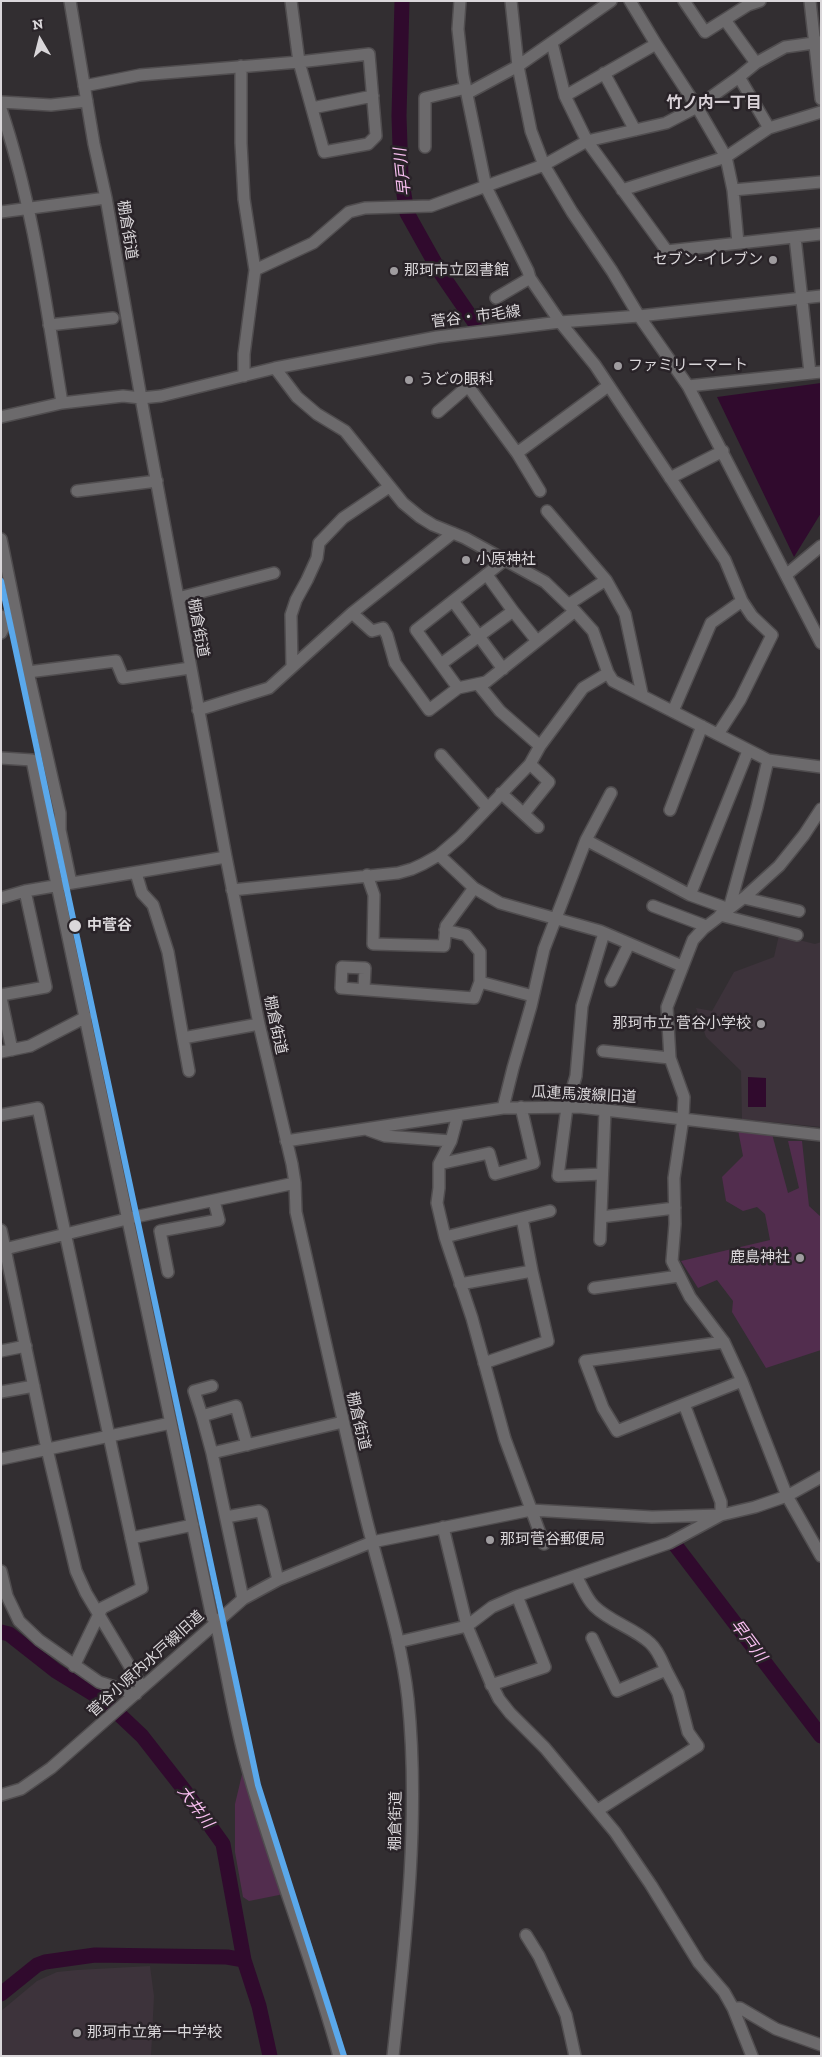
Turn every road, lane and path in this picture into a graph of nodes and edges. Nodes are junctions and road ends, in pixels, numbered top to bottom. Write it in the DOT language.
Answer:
graph roads {
  1 [pos="70,1"];
  2 [pos="291,1"];
  3 [pos="460,1"];
  4 [pos="511,1"];
  5 [pos="611,1"];
  6 [pos="630,1"];
  7 [pos="684,1"];
  8 [pos="760,1"];
  9 [pos="810,1"];
  10 [pos="598,6"];
  11 [pos="725,20"];
  12 [pos="818,42"];
  13 [pos="552,43"];
  14 [pos="656,44"];
  15 [pos="299,62"];
  16 [pos="756,63"];
  17 [pos="241,66"];
  18 [pos="518,66"];
  19 [pos="604,74"];
  20 [pos="739,77"];
  21 [pos="84,86"];
  22 [pos="467,90"];
  23 [pos="373,96"];
  24 [pos="566,96"];
  25 [pos="821,99"];
  26 [pos="1,102"];
  27 [pos="87,102"];
  28 [pos="697,107"];
  29 [pos="312,108"];
  30 [pos="1,109"];
  31 [pos="821,112"];
  32 [pos="769,128"];
  33 [pos="636,130"];
  34 [pos="587,141"];
  35 [pos="425,147"];
  36 [pos="726,157"];
  37 [pos="544,165"];
  38 [pos="821,182"];
  39 [pos="486,187"];
  40 [pos="622,190"];
  41 [pos="733,190"];
  42 [pos="106,198"];
  43 [pos="28,210"];
  44 [pos="1,212"];
  45 [pos="821,234"];
  46 [pos="795,237"];
  47 [pos="738,243"];
  48 [pos="255,270"];
  49 [pos="530,278"];
  50 [pos="821,296"];
  51 [pos="496,298"];
  52 [pos="801,299"];
  53 [pos="638,316"];
  54 [pos="113,318"];
  55 [pos="560,322"];
  56 [pos="49,326"];
  57 [pos="275,368"];
  58 [pos="815,373"];
  59 [pos="244,376"];
  60 [pos="608,386"];
  61 [pos="688,386"];
  62 [pos="140,398"];
  63 [pos="62,403"];
  64 [pos="438,412"];
  65 [pos="1,417"];
  66 [pos="723,451"];
  67 [pos="517,453"];
  68 [pos="670,478"];
  69 [pos="157,481"];
  70 [pos="389,487"];
  71 [pos="77,491"];
  72 [pos="540,491"];
  73 [pos="547,511"];
  74 [pos="453,533"];
  75 [pos="1,539"];
  76 [pos="821,546"];
  77 [pos="506,559"];
  78 [pos="274,573"];
  79 [pos="487,575"];
  80 [pos="786,575"];
  81 [pos="606,580"];
  82 [pos="178,598"];
  83 [pos="453,601"];
  84 [pos="742,601"];
  85 [pos="572,607"];
  86 [pos="513,612"];
  87 [pos="352,613"];
  88 [pos="1,616"];
  89 [pos="1,633"];
  90 [pos="478,636"];
  91 [pos="537,641"];
  92 [pos="821,643"];
  93 [pos="441,664"];
  94 [pos="292,665"];
  95 [pos="190,668"];
  96 [pos="503,669"];
  97 [pos="28,672"];
  98 [pos="608,673"];
  99 [pos="478,684"];
  100 [pos="458,688"];
  101 [pos="642,694"];
  102 [pos="198,710"];
  103 [pos="673,711"];
  104 [pos="702,726"];
  105 [pos="718,734"];
  106 [pos="540,746"];
  107 [pos="748,751"];
  108 [pos="441,755"];
  109 [pos="1,758"];
  110 [pos="768,760"];
  111 [pos="530,764"];
  112 [pos="821,767"];
  113 [pos="501,793"];
  114 [pos="611,794"];
  115 [pos="487,807"];
  116 [pos="821,809"];
  117 [pos="670,810"];
  118 [pos="524,813"];
  119 [pos="538,827"];
  120 [pos="586,840"];
  121 [pos="439,855"];
  122 [pos="226,857"];
  123 [pos="136,873"];
  124 [pos="367,875"];
  125 [pos="71,883"];
  126 [pos="57,885"];
  127 [pos="474,888"];
  128 [pos="232,890"];
  129 [pos="25,891"];
  130 [pos="690,894"];
  131 [pos="1,898"];
  132 [pos="744,898"];
  133 [pos="653,906"];
  134 [pos="799,911"];
  135 [pos="724,912"];
  136 [pos="556,919"];
  137 [pos="706,926"];
  138 [pos="445,930"];
  139 [pos="604,933"];
  140 [pos="797,935"];
  141 [pos="629,944"];
  142 [pos="682,966"];
  143 [pos="611,981"];
  144 [pos="480,982"];
  145 [pos="364,989"];
  146 [pos="533,996"];
  147 [pos="1,997"];
  148 [pos="86,1017"];
  149 [pos="259,1024"];
  150 [pos="183,1038"];
  151 [pos="7,1051"];
  152 [pos="603,1051"];
  153 [pos="670,1058"];
  154 [pos="189,1071"];
  155 [pos="521,1107"];
  156 [pos="567,1107"];
  157 [pos="503,1108"];
  158 [pos="605,1110"];
  159 [pos="1,1115"];
  160 [pos="458,1115"];
  161 [pos="683,1118"];
  162 [pos="366,1130"];
  163 [pos="821,1135"];
  164 [pos="286,1141"];
  165 [pos="451,1141"];
  166 [pos="439,1164"];
  167 [pos="602,1174"];
  168 [pos="295,1183"];
  169 [pos="214,1201"];
  170 [pos="674,1208"];
  171 [pos="550,1211"];
  172 [pos="601,1217"];
  173 [pos="128,1218"];
  174 [pos="522,1218"];
  175 [pos="1,1230"];
  176 [pos="66,1235"];
  177 [pos="445,1237"];
  178 [pos="600,1240"];
  179 [pos="3,1250"];
  180 [pos="532,1271"];
  181 [pos="168,1272"];
  182 [pos="680,1276"];
  183 [pos="460,1284"];
  184 [pos="594,1288"];
  185 [pos="724,1342"];
  186 [pos="26,1346"];
  187 [pos="1,1351"];
  188 [pos="484,1363"];
  189 [pos="742,1381"];
  190 [pos="34,1386"];
  191 [pos="212,1386"];
  192 [pos="1,1392"];
  193 [pos="684,1404"];
  194 [pos="202,1416"];
  195 [pos="343,1422"];
  196 [pos="171,1423"];
  197 [pos="109,1436"];
  198 [pos="247,1445"];
  199 [pos="47,1450"];
  200 [pos="212,1453"];
  201 [pos="1,1459"];
  202 [pos="821,1477"];
  203 [pos="787,1496"];
  204 [pos="531,1510"];
  205 [pos="721,1515"];
  206 [pos="226,1517"];
  207 [pos="193,1525"];
  208 [pos="443,1527"];
  209 [pos="131,1538"];
  210 [pos="372,1542"];
  211 [pos="544,1544"];
  212 [pos="821,1556"];
  213 [pos="1,1572"];
  214 [pos="576,1576"];
  215 [pos="278,1580"];
  216 [pos="517,1596"];
  217 [pos="243,1598"];
  218 [pos="98,1614"];
  219 [pos="216,1622"];
  220 [pos="467,1626"];
  221 [pos="592,1638"];
  222 [pos="398,1642"];
  223 [pos="74,1666"];
  224 [pos="666,1670"];
  225 [pos="492,1685"];
  226 [pos="139,1690"];
  227 [pos="1,1796"];
  228 [pos="598,1810"];
  229 [pos="526,1935"];
  230 [pos="733,2008"];
  231 [pos="821,2045"];
  232 [pos="339,2056"];
  233 [pos="393,2056"];
  234 [pos="575,2056"];
  235 [pos="752,2056"];
  1 -- 21 [label="street, 棚倉街道"];
  2 -- 15 [label="street"];
  3 -- 22 [label="street"];
  4 -- 18 [label="street"];
  5 -- 10 [label="street"];
  6 -- 14 [label="street"];
  7 -- 11 [label="street"];
  8 -- 11 [label="street"];
  9 -- 12 [label="street"];
  10 -- 13 [label="street"];
  11 -- 16 [label="street"];
  12 -- 16 [label="street"];
  12 -- 25 [label="street"];
  13 -- 18 [label="street"];
  13 -- 24 [label="street"];
  14 -- 19 [label="street"];
  14 -- 28 [label="street"];
  15 -- 17 [label="street"];
  15 -- 23 [label="street"];
  15 -- 29 [label="street"];
  16 -- 20 [label="street"];
  17 -- 21 [label="street"];
  17 -- 48 [label="street"];
  18 -- 22 [label="street"];
  18 -- 37 [label="street"];
  19 -- 24 [label="street"];
  19 -- 33 [label="street"];
  20 -- 28 [label="street"];
  20 -- 32 [label="street"];
  21 -- 27 [label="street, 棚倉街道"];
  22 -- 35 [label="street"];
  22 -- 39 [label="street"];
  23 -- 29 [label="street"];
  23 -- 29 [label="street"];
  24 -- 34 [label="street"];
  26 -- 27 [label="street"];
  27 -- 42 [label="street, 棚倉街道"];
  28 -- 33 [label="street"];
  28 -- 36 [label="street"];
  30 -- 43 [label="street"];
  31 -- 32 [label="street"];
  32 -- 36 [label="street"];
  33 -- 34 [label="street"];
  34 -- 37 [label="street"];
  34 -- 40 [label="street"];
  36 -- 40 [label="street"];
  36 -- 41 [label="street"];
  37 -- 39 [label="street"];
  37 -- 53 [label="street"];
  38 -- 41 [label="street"];
  39 -- 48 [label="street"];
  39 -- 49 [label="street"];
  40 -- 47 [label="street"];
  41 -- 47 [label="street"];
  42 -- 43 [label="street"];
  42 -- 62 [label="street, 棚倉街道"];
  43 -- 44 [label="street"];
  43 -- 56 [label="street"];
  45 -- 46 [label="street"];
  46 -- 47 [label="street"];
  46 -- 52 [label="street"];
  48 -- 59 [label="street"];
  49 -- 51 [label="street"];
  49 -- 55 [label="street"];
  50 -- 52 [label="street, 菅谷・市毛線"];
  52 -- 53 [label="street, 菅谷・市毛線"];
  52 -- 58 [label="street"];
  53 -- 55 [label="street, 菅谷・市毛線"];
  53 -- 61 [label="street"];
  54 -- 56 [label="street"];
  55 -- 57 [label="street, 菅谷・市毛線"];
  55 -- 60 [label="street"];
  56 -- 63 [label="street"];
  57 -- 59 [label="street, 菅谷・市毛線"];
  57 -- 70 [label="street"];
  58 -- 61 [label="street"];
  59 -- 62 [label="street, 菅谷・市毛線"];
  60 -- 67 [label="street"];
  60 -- 68 [label="street"];
  61 -- 66 [label="street"];
  62 -- 63 [label="street, 菅谷・市毛線"];
  62 -- 69 [label="street, 棚倉街道"];
  63 -- 65 [label="street, 菅谷・市毛線"];
  64 -- 67 [label="street"];
  66 -- 68 [label="street"];
  66 -- 80 [label="street"];
  67 -- 72 [label="street"];
  68 -- 84 [label="street"];
  69 -- 71 [label="street"];
  69 -- 82 [label="street, 棚倉街道"];
  70 -- 74 [label="street"];
  70 -- 94 [label="street"];
  73 -- 81 [label="street"];
  74 -- 77 [label="street"];
  74 -- 87 [label="street"];
  75 -- 97 [label="street"];
  76 -- 80 [label="street"];
  77 -- 79 [label="street"];
  77 -- 85 [label="street"];
  78 -- 82 [label="street"];
  79 -- 83 [label="street"];
  79 -- 86 [label="street"];
  80 -- 92 [label="street"];
  81 -- 85 [label="street"];
  81 -- 101 [label="street"];
  82 -- 95 [label="street, 棚倉街道"];
  83 -- 90 [label="street"];
  83 -- 93 [label="street"];
  84 -- 103 [label="street"];
  84 -- 105 [label="street"];
  85 -- 91 [label="street"];
  85 -- 98 [label="street"];
  86 -- 90 [label="street"];
  86 -- 91 [label="street"];
  87 -- 94 [label="street"];
  87 -- 100 [label="street"];
  88 -- 89 [label="street"];
  90 -- 93 [label="street"];
  90 -- 96 [label="street"];
  91 -- 96 [label="street"];
  93 -- 100 [label="street"];
  94 -- 102 [label="street"];
  95 -- 97 [label="street"];
  95 -- 102 [label="street, 棚倉街道"];
  96 -- 99 [label="street"];
  97 -- 125 [label="street"];
  98 -- 101 [label="street"];
  98 -- 106 [label="street"];
  99 -- 100 [label="street"];
  99 -- 106 [label="street"];
  101 -- 103 [label="street"];
  102 -- 122 [label="street, 棚倉街道"];
  103 -- 104 [label="street"];
  104 -- 105 [label="street"];
  104 -- 117 [label="street"];
  105 -- 107 [label="street"];
  106 -- 111 [label="street"];
  107 -- 110 [label="street"];
  107 -- 130 [label="street"];
  108 -- 115 [label="street"];
  109 -- 126 [label="street"];
  110 -- 112 [label="street"];
  110 -- 135 [label="street"];
  111 -- 113 [label="street"];
  111 -- 118 [label="street"];
  113 -- 115 [label="street"];
  113 -- 118 [label="street"];
  114 -- 120 [label="street"];
  115 -- 121 [label="street"];
  116 -- 132 [label="street"];
  118 -- 119 [label="street"];
  120 -- 130 [label="street"];
  120 -- 136 [label="street"];
  121 -- 124 [label="street"];
  121 -- 127 [label="street"];
  122 -- 123 [label="street"];
  122 -- 128 [label="street, 棚倉街道"];
  123 -- 125 [label="street"];
  123 -- 150 [label="street"];
  124 -- 128 [label="street"];
  124 -- 138 [label="street"];
  125 -- 126 [label="street"];
  126 -- 129 [label="street"];
  126 -- 148 [label="street"];
  127 -- 136 [label="street"];
  127 -- 138 [label="street"];
  128 -- 149 [label="street, 棚倉街道"];
  129 -- 131 [label="street"];
  129 -- 147 [label="street"];
  130 -- 135 [label="street"];
  132 -- 134 [label="street"];
  132 -- 135 [label="street"];
  133 -- 137 [label="street"];
  135 -- 137 [label="street"];
  135 -- 140 [label="street"];
  136 -- 139 [label="street"];
  136 -- 146 [label="street"];
  137 -- 142 [label="street"];
  138 -- 144 [label="street"];
  139 -- 141 [label="street"];
  139 -- 156 [label="street"];
  141 -- 142 [label="street"];
  141 -- 143 [label="street"];
  142 -- 153 [label="street"];
  144 -- 145 [label="street"];
  144 -- 146 [label="street"];
  146 -- 157 [label="street"];
  147 -- 151 [label="street"];
  148 -- 151 [label="street"];
  148 -- 173 [label="street"];
  149 -- 150 [label="street"];
  149 -- 164 [label="street, 棚倉街道"];
  150 -- 154 [label="street"];
  152 -- 153 [label="street"];
  153 -- 161 [label="street"];
  155 -- 156 [label="street, 瓜連馬渡線旧道"];
  155 -- 157 [label="street, 瓜連馬渡線旧道"];
  155 -- 166 [label="street"];
  156 -- 158 [label="street, 瓜連馬渡線旧道"];
  156 -- 167 [label="street"];
  157 -- 160 [label="street, 瓜連馬渡線旧道"];
  158 -- 161 [label="street, 瓜連馬渡線旧道"];
  158 -- 167 [label="street"];
  159 -- 176 [label="street"];
  160 -- 162 [label="street, 瓜連馬渡線旧道"];
  160 -- 165 [label="street"];
  161 -- 163 [label="street, 瓜連馬渡線旧道"];
  161 -- 170 [label="street"];
  162 -- 164 [label="street, 瓜連馬渡線旧道"];
  162 -- 165 [label="street"];
  164 -- 168 [label="street, 棚倉街道"];
  165 -- 166 [label="street"];
  166 -- 177 [label="street"];
  167 -- 172 [label="street"];
  168 -- 169 [label="street"];
  168 -- 195 [label="street, 棚倉街道"];
  169 -- 173 [label="street"];
  169 -- 181 [label="street"];
  170 -- 172 [label="street"];
  170 -- 182 [label="street"];
  171 -- 174 [label="street"];
  172 -- 178 [label="street"];
  173 -- 176 [label="street"];
  173 -- 196 [label="street"];
  174 -- 177 [label="street"];
  174 -- 180 [label="street"];
  175 -- 179 [label="street"];
  176 -- 179 [label="street"];
  176 -- 197 [label="street"];
  177 -- 183 [label="street"];
  179 -- 186 [label="street"];
  180 -- 183 [label="street"];
  180 -- 188 [label="street"];
  182 -- 184 [label="street"];
  182 -- 185 [label="street"];
  183 -- 188 [label="street"];
  185 -- 189 [label="street"];
  185 -- 193 [label="street"];
  186 -- 187 [label="street"];
  186 -- 190 [label="street"];
  188 -- 204 [label="street"];
  189 -- 193 [label="street"];
  189 -- 203 [label="street"];
  190 -- 192 [label="street"];
  190 -- 199 [label="street"];
  191 -- 194 [label="street"];
  193 -- 205 [label="street"];
  194 -- 198 [label="street"];
  194 -- 200 [label="street"];
  195 -- 198 [label="street"];
  195 -- 210 [label="street, 棚倉街道"];
  196 -- 197 [label="street"];
  196 -- 207 [label="street"];
  197 -- 199 [label="street"];
  197 -- 209 [label="street"];
  198 -- 200 [label="street"];
  199 -- 201 [label="street"];
  199 -- 218 [label="street"];
  200 -- 206 [label="street"];
  202 -- 203 [label="street"];
  203 -- 205 [label="street"];
  203 -- 212 [label="street"];
  204 -- 205 [label="street, 菅谷小原内水戸線旧道"];
  204 -- 208 [label="street, 菅谷小原内水戸線旧道"];
  204 -- 211 [label="street"];
  205 -- 214 [label="street"];
  206 -- 215 [label="street"];
  206 -- 217 [label="street"];
  207 -- 209 [label="street"];
  207 -- 219 [label="street"];
  208 -- 210 [label="street, 菅谷小原内水戸線旧道"];
  208 -- 220 [label="street"];
  209 -- 218 [label="street"];
  210 -- 215 [label="street, 菅谷小原内水戸線旧道"];
  210 -- 222 [label="street, 棚倉街道"];
  213 -- 223 [label="street"];
  214 -- 216 [label="street"];
  214 -- 224 [label="street"];
  215 -- 217 [label="street, 菅谷小原内水戸線旧道"];
  216 -- 220 [label="street"];
  216 -- 225 [label="street"];
  217 -- 219 [label="street, 菅谷小原内水戸線旧道"];
  218 -- 223 [label="street"];
  218 -- 226 [label="street"];
  219 -- 226 [label="street, 菅谷小原内水戸線旧道"];
  219 -- 232 [label="street"];
  220 -- 222 [label="street"];
  220 -- 225 [label="street"];
  221 -- 224 [label="street"];
  222 -- 233 [label="street, 棚倉街道"];
  223 -- 226 [label="street"];
  224 -- 228 [label="street"];
  225 -- 228 [label="street"];
  226 -- 227 [label="street, 菅谷小原内水戸線旧道"];
  228 -- 230 [label="street"];
  229 -- 234 [label="street"];
  230 -- 231 [label="street"];
  230 -- 235 [label="street"];
}
